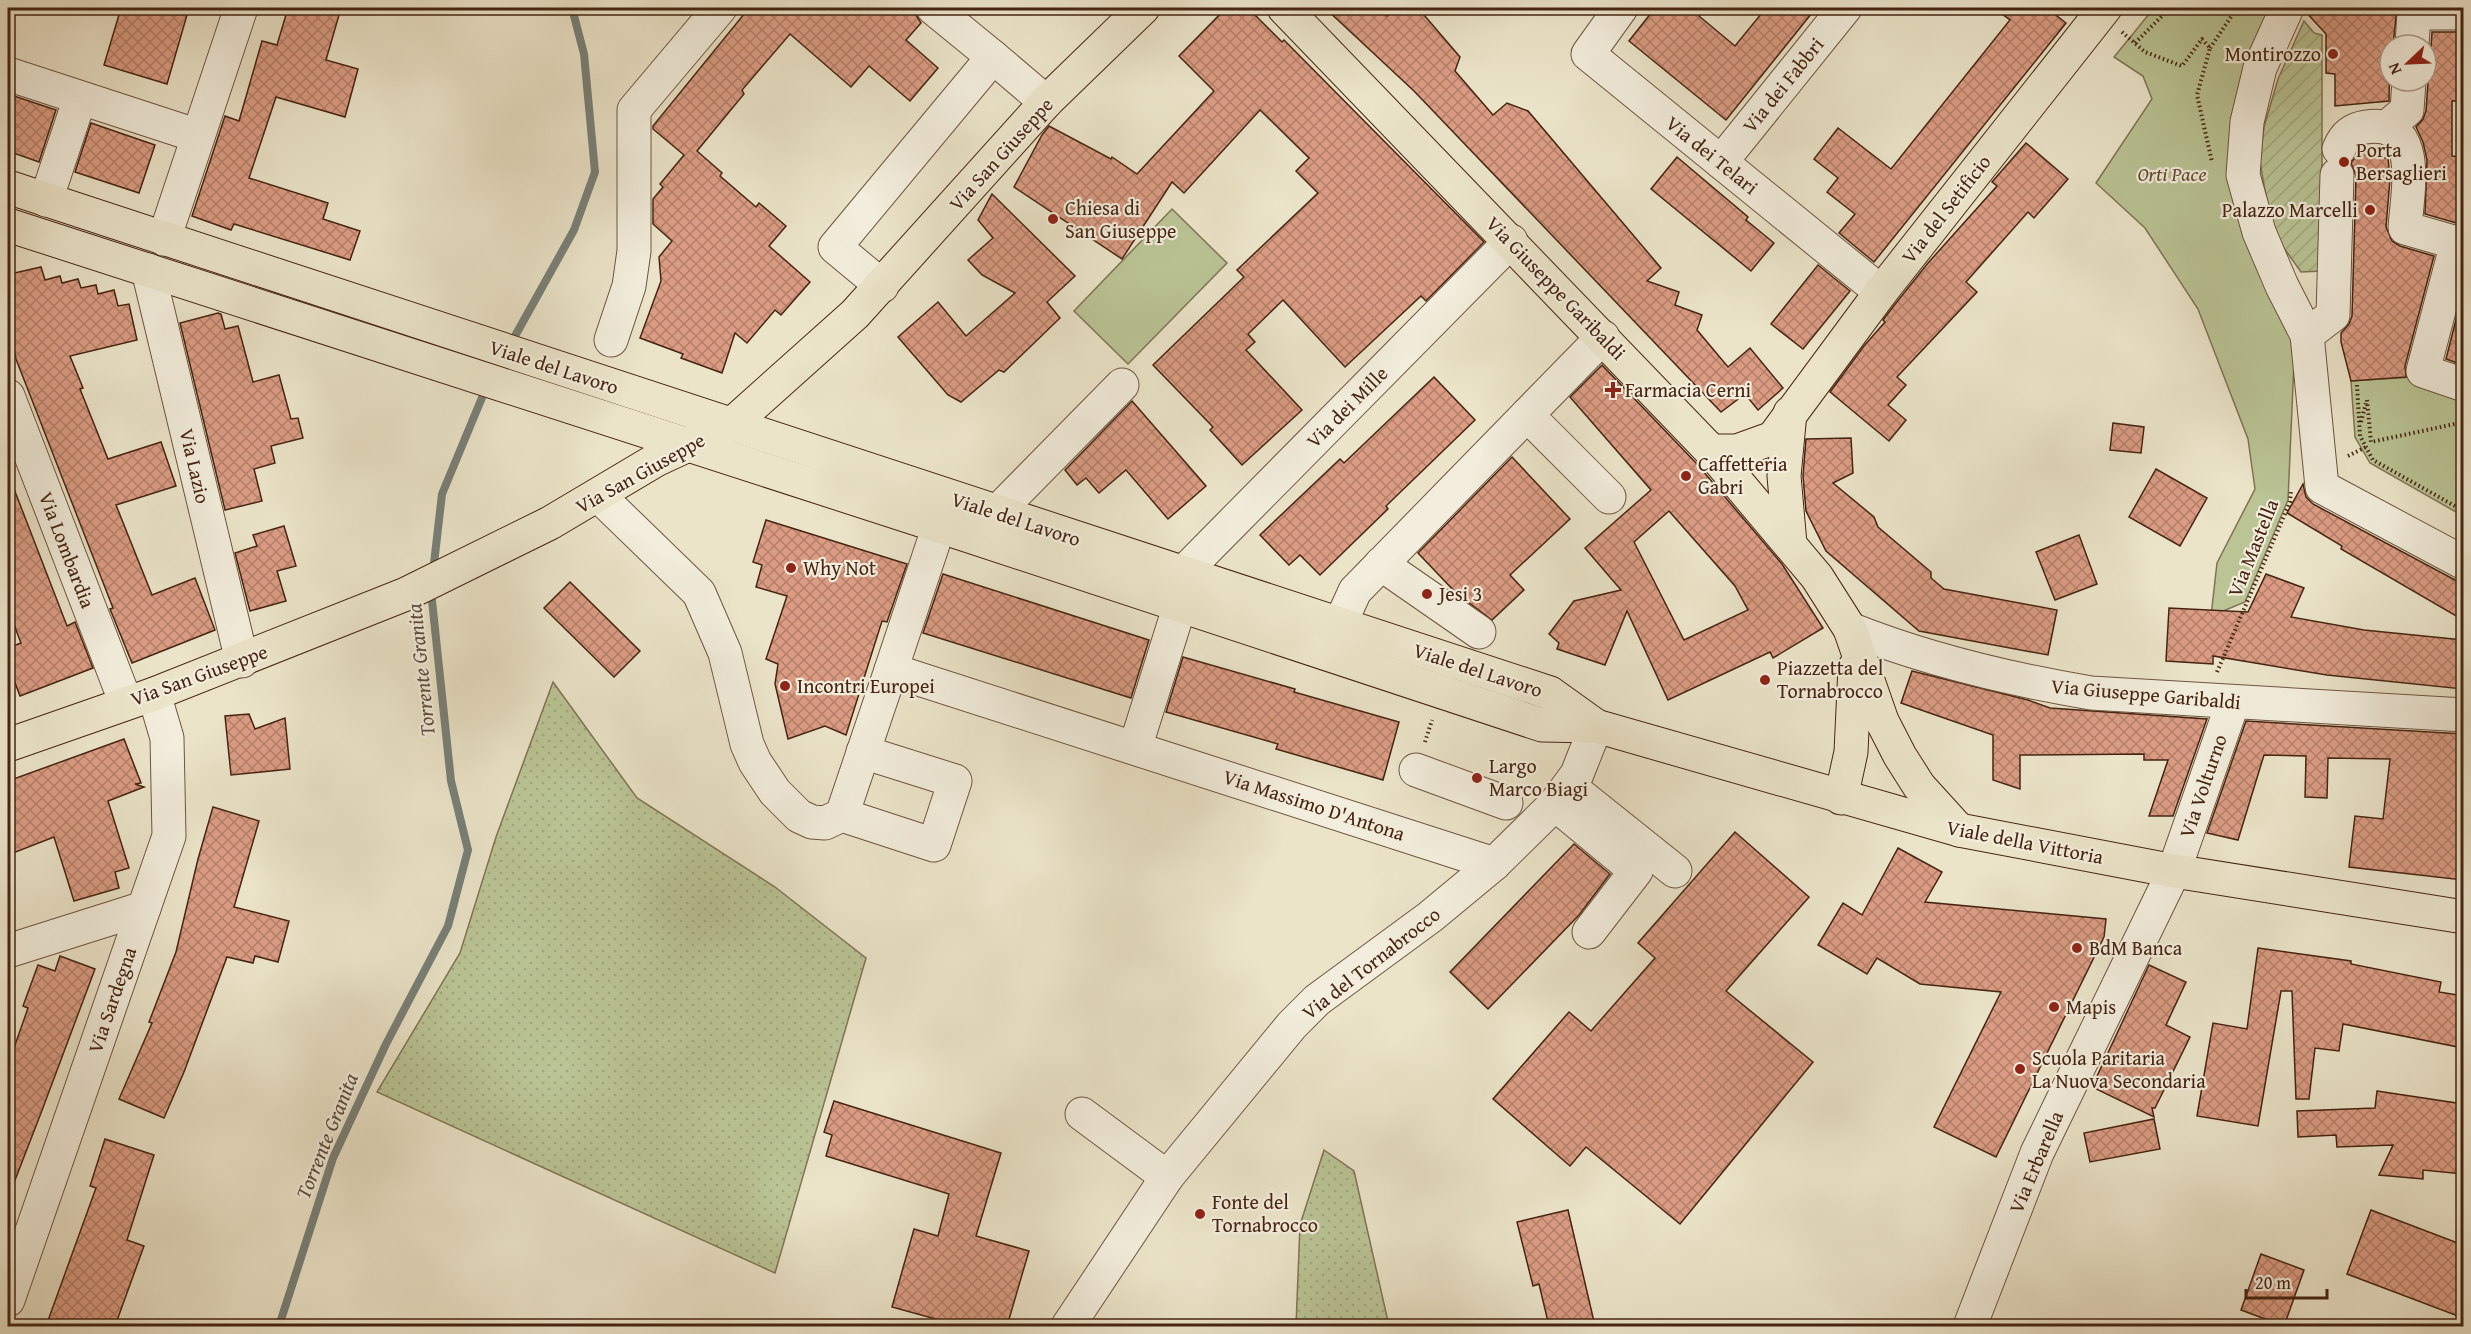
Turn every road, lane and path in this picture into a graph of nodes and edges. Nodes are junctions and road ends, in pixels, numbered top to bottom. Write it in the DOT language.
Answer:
graph roads {
  1 [pos="241,8"];
  2 [pos="720,8"];
  3 [pos="933,8"];
  4 [pos="1143,8"];
  5 [pos="1284,8"];
  6 [pos="1621,8"];
  7 [pos="1845,8"];
  8 [pos="2105,8"];
  9 [pos="2170,8"];
  10 [pos="2237,8"];
  11 [pos="2287,8"];
  12 [pos="2463,13"];
  13 [pos="2413,33"];
  14 [pos="2135,43"];
  15 [pos="2210,48"];
  16 [pos="2145,52"];
  17 [pos="993,57"];
  18 [pos="8,74"];
  19 [pos="2408,93"];
  20 [pos="80,98"];
  21 [pos="1046,102"];
  22 [pos="2387,127"];
  23 [pos="198,136"];
  24 [pos="1721,162"];
  25 [pos="2243,175"];
  26 [pos="8,187"];
  27 [pos="46,200"];
  28 [pos="8,225"];
  29 [pos="164,239"];
  30 [pos="1511,241"];
  31 [pos="2460,244"];
  32 [pos="148,270"];
  33 [pos="882,286"];
  34 [pos="1881,292"];
  35 [pos="2307,335"];
  36 [pos="1603,337"];
  37 [pos="611,340"];
  38 [pos="1122,385"];
  39 [pos="2357,385"];
  40 [pos="2463,385"];
  41 [pos="8,396"];
  42 [pos="1790,413"];
  43 [pos="1527,415"];
  44 [pos="2463,422"];
  45 [pos="730,425"];
  46 [pos="2360,425"];
  47 [pos="684,445"];
  48 [pos="2366,447"];
  49 [pos="1711,451"];
  50 [pos="2346,457"];
  51 [pos="2292,479"];
  52 [pos="599,496"];
  53 [pos="1609,497"];
  54 [pos="2462,510"];
  55 [pos="997,512"];
  56 [pos="939,526"];
  57 [pos="1790,544"];
  58 [pos="2463,563"];
  59 [pos="1381,564"];
  60 [pos="1183,573"];
  61 [pos="1180,605"];
  62 [pos="1340,624"];
  63 [pos="1850,629"];
  64 [pos="1479,632"];
  65 [pos="1904,650"];
  66 [pos="242,661"];
  67 [pos="891,670"];
  68 [pos="1871,691"];
  69 [pos="140,699"];
  70 [pos="2219,701"];
  71 [pos="2463,715"];
  72 [pos="1596,726"];
  73 [pos="8,745"];
  74 [pos="1135,748"];
  75 [pos="863,752"];
  76 [pos="1416,770"];
  77 [pos="1562,795"];
  78 [pos="1841,798"];
  79 [pos="1506,803"];
  80 [pos="842,815"];
  81 [pos="1959,830"];
  82 [pos="1494,864"];
  83 [pos="1675,871"];
  84 [pos="2174,871"];
  85 [pos="144,908"];
  86 [pos="2463,917"];
  87 [pos="1589,932"];
  88 [pos="8,951"];
  89 [pos="1082,1114"];
  90 [pos="1167,1177"];
  91 [pos="8,1300"];
  92 [pos="1068,1326"];
  93 [pos="1970,1326"];
  1 -- 23 [label="street"];
  2 -- 37 [label="street"];
  3 -- 17 [label="street"];
  4 -- 21 [label="main road, Via San Giuseppe"];
  5 -- 30 [label="main road, Via Giuseppe Garibaldi"];
  6 -- 24 [label="street, Via dei Telari"];
  7 -- 24 [label="street, Via dei Fabbri"];
  8 -- 34 [label="main road, Via del Setificio"];
  9 -- 14 [label="path"];
  10 -- 15 [label="path"];
  11 -- 25 [label="street"];
  12 -- 13 [label="street"];
  15 -- 16 [label="path"];
  15 -- 25 [label="path"];
  17 -- 21 [label="street"];
  17 -- 33 [label="street"];
  18 -- 20 [label="street"];
  19 -- 22 [label="street"];
  20 -- 23 [label="street"];
  20 -- 27 [label="street"];
  21 -- 33 [label="main road, Via San Giuseppe"];
  22 -- 31 [label="street"];
  22 -- 35 [label="street"];
  23 -- 29 [label="street"];
  24 -- 34 [label="street, Via dei Telari"];
  25 -- 35 [label="street"];
  26 -- 27 [label="main road, Viale del Lavoro"];
  27 -- 29 [label="main road, Viale del Lavoro"];
  28 -- 32 [label="main road, Viale del Lavoro"];
  29 -- 45 [label="main road, Viale del Lavoro"];
  30 -- 36 [label="main road, Via Giuseppe Garibaldi"];
  30 -- 60 [label="street, Via dei Mille"];
  31 -- 40 [label="street"];
  32 -- 47 [label="main road, Viale del Lavoro"];
  32 -- 66 [label="street, Via Lazio"];
  33 -- 45 [label="main road, Via San Giuseppe"];
  34 -- 42 [label="main road, Via del Setificio"];
  35 -- 58 [label="street"];
  36 -- 43 [label="street"];
  36 -- 49 [label="main road, Via Giuseppe Garibaldi"];
  38 -- 55 [label="street"];
  39 -- 46 [label="path"];
  41 -- 69 [label="street, Via Lombardia"];
  42 -- 49 [label="main road, Via del Setificio"];
  42 -- 57 [label="main road"];
  43 -- 53 [label="street"];
  43 -- 59 [label="street"];
  44 -- 46 [label="path"];
  45 -- 47 [label="main road, Via San Giuseppe"];
  45 -- 55 [label="main road, Viale del Lavoro"];
  46 -- 48 [label="path"];
  47 -- 52 [label="main road, Via San Giuseppe"];
  47 -- 56 [label="main road, Viale del Lavoro"];
  48 -- 50 [label="path"];
  48 -- 54 [label="path"];
  49 -- 57 [label="main road, Via Giuseppe Garibaldi"];
  51 -- 70 [label="path, Via Mastella"];
  52 -- 66 [label="main road, Via San Giuseppe"];
  52 -- 80 [label="street"];
  55 -- 60 [label="main road, Viale del Lavoro"];
  56 -- 61 [label="main road, Viale del Lavoro"];
  56 -- 67 [label="street"];
  57 -- 63 [label="main road, Via Giuseppe Garibaldi"];
  59 -- 62 [label="street"];
  59 -- 64 [label="street"];
  60 -- 62 [label="main road, Viale del Lavoro"];
  61 -- 72 [label="main road, Viale del Lavoro"];
  61 -- 74 [label="street"];
  62 -- 72 [label="main road, Viale del Lavoro"];
  63 -- 65 [label="street, Via Giuseppe Garibaldi"];
  63 -- 68 [label="main road"];
  63 -- 78 [label="main road"];
  65 -- 68 [label="street"];
  65 -- 70 [label="street, Via Giuseppe Garibaldi"];
  66 -- 69 [label="main road, Via San Giuseppe"];
  67 -- 74 [label="street, Via Massimo D'Antona"];
  67 -- 75 [label="street"];
  68 -- 81 [label="main road"];
  69 -- 73 [label="main road, Via San Giuseppe"];
  69 -- 85 [label="street, Via Sardegna"];
  70 -- 71 [label="street, Via Giuseppe Garibaldi"];
  70 -- 84 [label="street, Via Volturno"];
  72 -- 77 [label="street, Via del Tornabrocco"];
  72 -- 78 [label="main road, Viale della Vittoria"];
  74 -- 82 [label="street, Via Massimo D'Antona"];
  75 -- 80 [label="street"];
  75 -- 80 [label="street"];
  76 -- 79 [label="street"];
  77 -- 82 [label="street, Via del Tornabrocco"];
  77 -- 83 [label="street"];
  77 -- 87 [label="street"];
  78 -- 81 [label="main road, Viale della Vittoria"];
  81 -- 84 [label="main road, Viale della Vittoria"];
  82 -- 90 [label="street, Via del Tornabrocco"];
  84 -- 86 [label="main road, Viale della Vittoria"];
  84 -- 93 [label="street, Via Erbarella"];
  85 -- 88 [label="street"];
  85 -- 91 [label="street, Via Sardegna"];
  89 -- 90 [label="street"];
  90 -- 92 [label="street, Via del Tornabrocco"];
}
